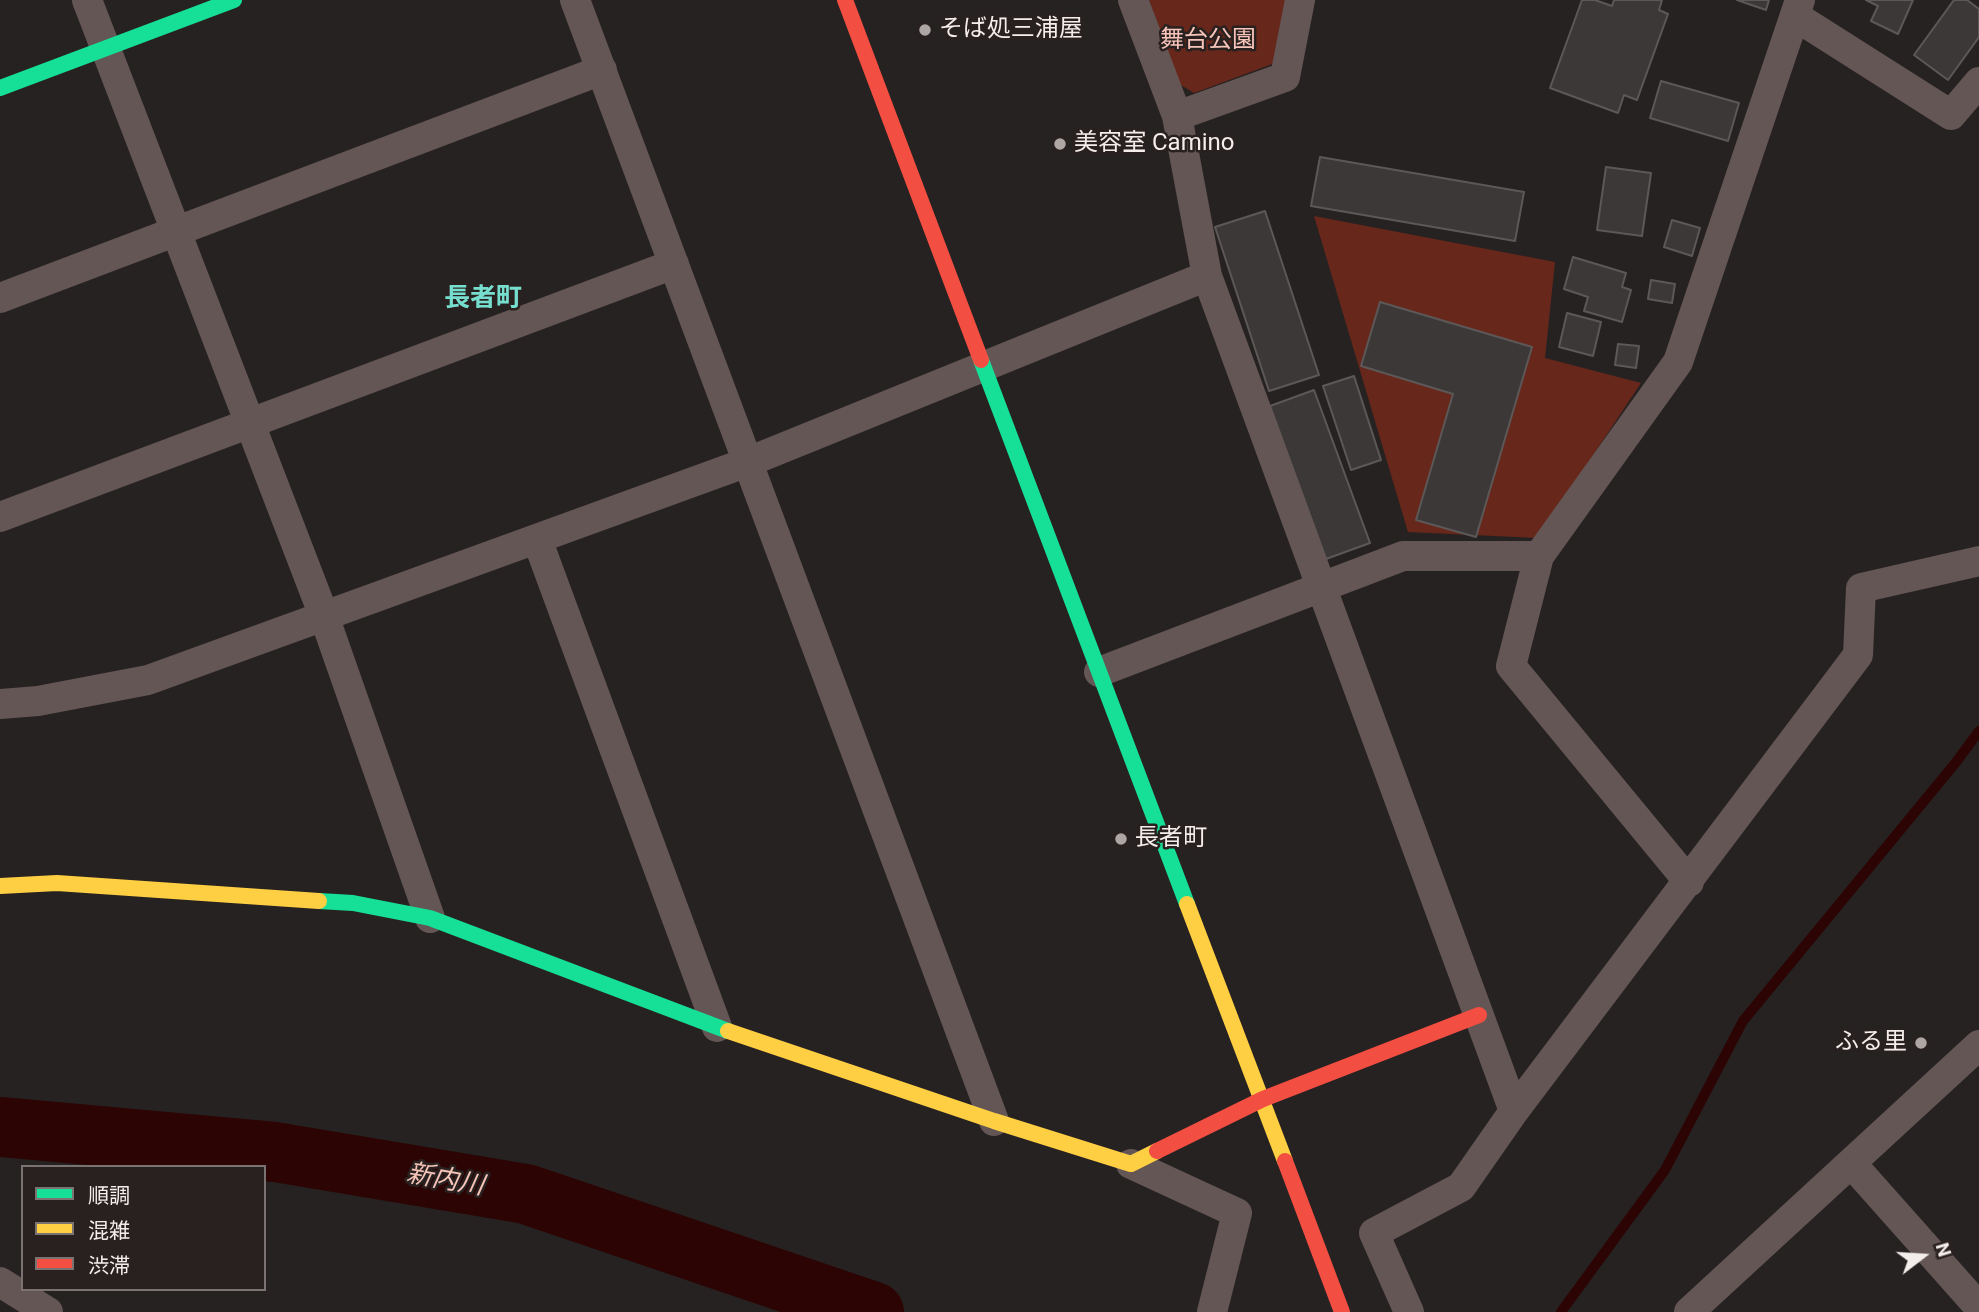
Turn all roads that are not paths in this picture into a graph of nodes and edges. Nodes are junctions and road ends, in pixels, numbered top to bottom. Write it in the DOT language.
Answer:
graph roads {
  1 [pos="87,0"];
  2 [pos="234,0"];
  3 [pos="576,0"];
  4 [pos="845,0"];
  5 [pos="1133,0"];
  6 [pos="1300,0"];
  7 [pos="1798,8"];
  8 [pos="105,49"];
  9 [pos="602,70"];
  10 [pos="1979,82"];
  11 [pos="0,88"];
  12 [pos="1177,116"];
  13 [pos="177,233"];
  14 [pos="674,264"];
  15 [pos="1207,276"];
  16 [pos="0,298"];
  17 [pos="983,365"];
  18 [pos="250,424"];
  19 [pos="748,462"];
  20 [pos="0,517"];
  21 [pos="537,539"];
  22 [pos="1539,556"];
  23 [pos="1979,561"];
  24 [pos="1322,588"];
  25 [pos="324,616"];
  26 [pos="1099,672"];
  27 [pos="0,704"];
  28 [pos="1689,882"];
  29 [pos="0,886"];
  30 [pos="430,918"];
  31 [pos="1479,1015"];
  32 [pos="718,1027"];
  33 [pos="1979,1045"];
  34 [pos="1263,1099"];
  35 [pos="1514,1111"];
  36 [pos="994,1121"];
  37 [pos="1851,1163"];
  38 [pos="1131,1164"];
  39 [pos="0,1282"];
  40 [pos="1979,1307"];
  41 [pos="48,1312"];
  42 [pos="1212,1312"];
  43 [pos="1342,1312"];
  44 [pos="1409,1312"];
  45 [pos="1689,1312"];
  1 -- 8 [label="street"];
  2 -- 8 [label="street"];
  3 -- 9 [label="street"];
  4 -- 17 [label="street"];
  5 -- 12 [label="street"];
  6 -- 12 [label="street"];
  7 -- 10 [label="street"];
  7 -- 22 [label="street"];
  8 -- 11 [label="street"];
  8 -- 13 [label="street"];
  9 -- 13 [label="street"];
  9 -- 14 [label="street"];
  12 -- 15 [label="street"];
  13 -- 16 [label="street"];
  13 -- 18 [label="street"];
  14 -- 18 [label="street"];
  14 -- 19 [label="street"];
  15 -- 17 [label="street"];
  15 -- 24 [label="street"];
  17 -- 19 [label="street"];
  17 -- 26 [label="street"];
  18 -- 20 [label="street"];
  18 -- 25 [label="street"];
  19 -- 21 [label="street"];
  19 -- 36 [label="street"];
  21 -- 25 [label="street"];
  21 -- 32 [label="street"];
  22 -- 24 [label="street"];
  22 -- 28 [label="street"];
  23 -- 28 [label="street"];
  24 -- 26 [label="street"];
  24 -- 31 [label="street"];
  25 -- 27 [label="street"];
  25 -- 30 [label="street"];
  26 -- 34 [label="street"];
  28 -- 35 [label="street"];
  29 -- 30 [label="street"];
  30 -- 32 [label="street"];
  31 -- 34 [label="street"];
  31 -- 35 [label="street"];
  32 -- 36 [label="street"];
  33 -- 37 [label="street"];
  34 -- 38 [label="street"];
  34 -- 43 [label="street"];
  35 -- 44 [label="street"];
  36 -- 38 [label="street"];
  37 -- 40 [label="street"];
  37 -- 45 [label="street"];
  38 -- 42 [label="street"];
  39 -- 41 [label="street"];
}
